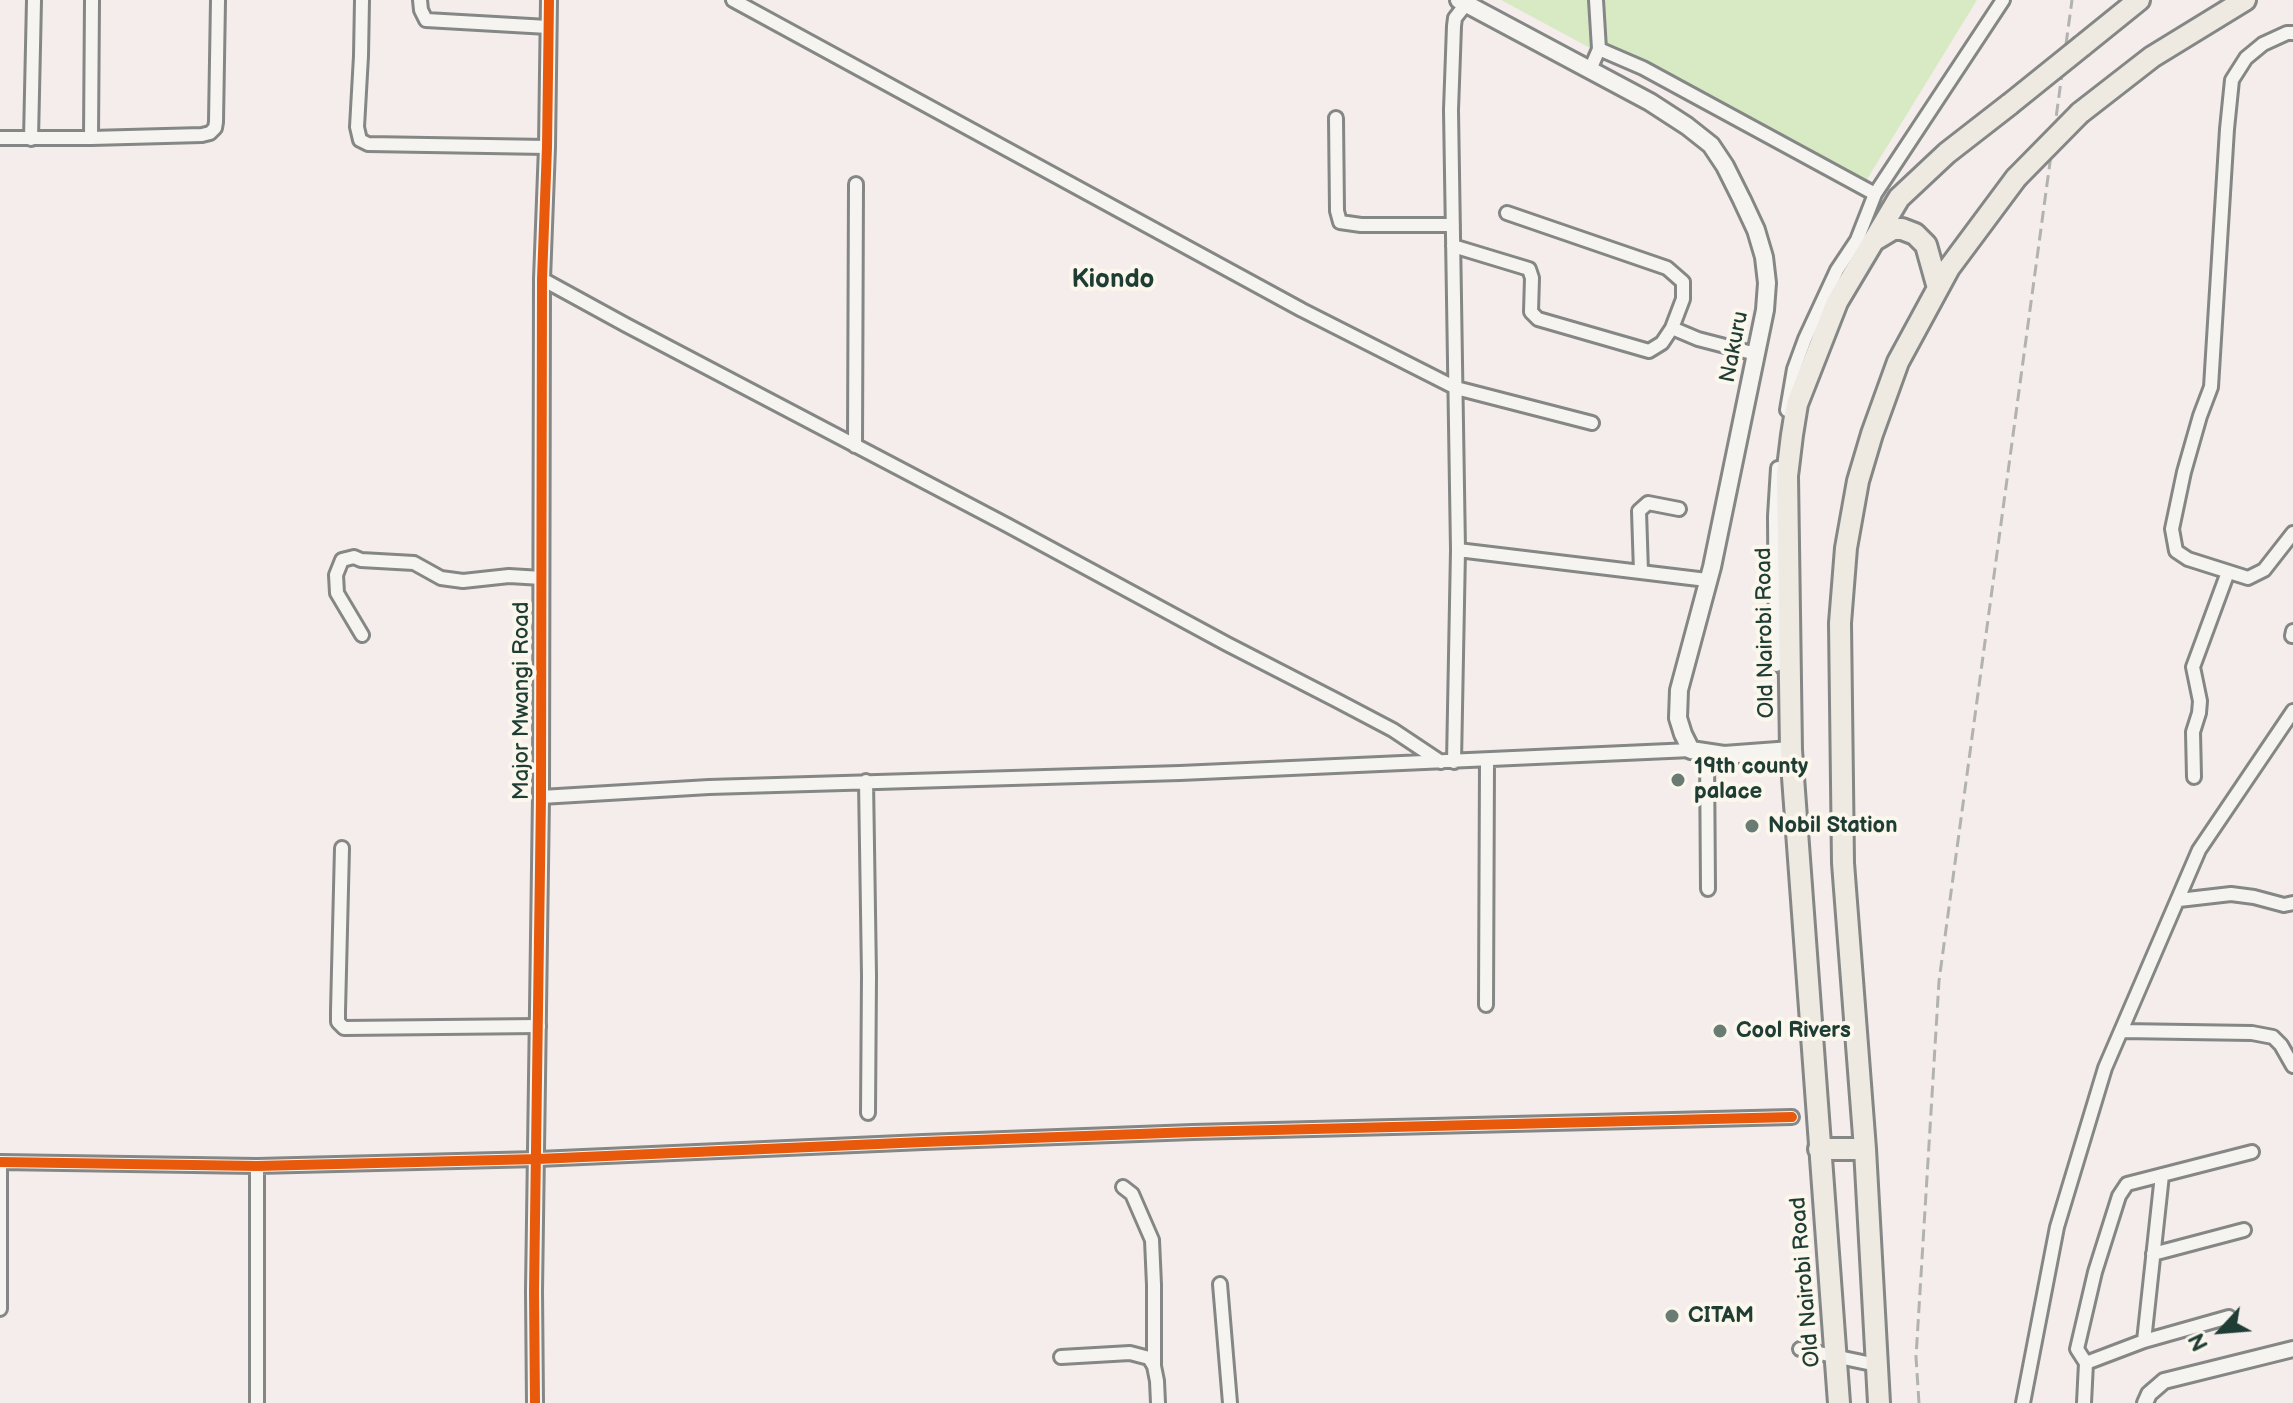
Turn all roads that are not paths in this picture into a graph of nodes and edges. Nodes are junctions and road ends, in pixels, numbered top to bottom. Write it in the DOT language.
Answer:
graph roads {
  1 [pos="34,0"];
  2 [pos="92,0"];
  3 [pos="218,0"];
  4 [pos="362,0"];
  5 [pos="420,0"];
  6 [pos="549,0"];
  7 [pos="733,0"];
  8 [pos="1596,0"];
  9 [pos="2003,0"];
  10 [pos="2139,0"];
  11 [pos="2245,0"];
  12 [pos="1462,2"];
  13 [pos="548,27"];
  14 [pos="2293,33"];
  15 [pos="1599,49"];
  16 [pos="1590,70"];
  17 [pos="1336,118"];
  18 [pos="0,138"];
  19 [pos="91,138"];
  20 [pos="31,139"];
  21 [pos="547,147"];
  22 [pos="856,184"];
  23 [pos="1875,194"];
  24 [pos="1507,213"];
  25 [pos="1453,225"];
  26 [pos="1873,241"];
  27 [pos="1453,246"];
  28 [pos="542,279"];
  29 [pos="1938,288"];
  30 [pos="1672,328"];
  31 [pos="1756,354"];
  32 [pos="1456,388"];
  33 [pos="1592,423"];
  34 [pos="855,446"];
  35 [pos="1679,509"];
  36 [pos="2293,533"];
  37 [pos="1458,550"];
  38 [pos="2280,550"];
  39 [pos="2293,556"];
  40 [pos="1641,572"];
  41 [pos="2228,572"];
  42 [pos="542,578"];
  43 [pos="1707,580"];
  44 [pos="362,635"];
  45 [pos="1776,665"];
  46 [pos="2293,711"];
  47 [pos="1791,750"];
  48 [pos="1699,751"];
  49 [pos="1487,761"];
  50 [pos="1448,762"];
  51 [pos="2194,777"];
  52 [pos="866,781"];
  53 [pos="541,797"];
  54 [pos="342,848"];
  55 [pos="1708,889"];
  56 [pos="2179,900"];
  57 [pos="2293,903"];
  58 [pos="1486,1005"];
  59 [pos="539,1026"];
  60 [pos="2122,1031"];
  61 [pos="2293,1066"];
  62 [pos="868,1113"];
  63 [pos="1792,1117"];
  64 [pos="1819,1149"];
  65 [pos="1865,1149"];
  66 [pos="2252,1152"];
  67 [pos="538,1159"];
  68 [pos="0,1162"];
  69 [pos="257,1166"];
  70 [pos="2162,1175"];
  71 [pos="1123,1187"];
  72 [pos="2244,1230"];
  73 [pos="2153,1254"];
  74 [pos="1220,1284"];
  75 [pos="0,1309"];
  76 [pos="2229,1317"];
  77 [pos="2144,1341"];
  78 [pos="1800,1349"];
  79 [pos="2293,1349"];
  80 [pos="1061,1357"];
  81 [pos="1837,1358"];
  82 [pos="2086,1363"];
  83 [pos="1877,1365"];
  84 [pos="1154,1366"];
  85 [pos="257,1403"];
  86 [pos="535,1403"];
  87 [pos="1158,1403"];
  88 [pos="1230,1403"];
  89 [pos="1839,1403"];
  90 [pos="1879,1403"];
  91 [pos="2023,1403"];
  92 [pos="2084,1403"];
  93 [pos="2145,1403"];
  1 -- 20 [label="street"];
  2 -- 19 [label="street"];
  3 -- 19 [label="street"];
  4 -- 21 [label="street"];
  5 -- 13 [label="street"];
  6 -- 13 [label="street, Major Mwangi Road"];
  7 -- 32 [label="street"];
  8 -- 15 [label="street"];
  9 -- 23 [label="street"];
  10 -- 26 [label="highway, Old Nairobi Road, bridge"];
  11 -- 29 [label="highway, bridge"];
  12 -- 16 [label="main road, Nakuru"];
  12 -- 25 [label="street"];
  13 -- 21 [label="street, Major Mwangi Road"];
  14 -- 41 [label="street"];
  15 -- 16 [label="street"];
  15 -- 23 [label="street"];
  16 -- 31 [label="main road, Nakuru"];
  17 -- 25 [label="street"];
  18 -- 20 [label="street"];
  19 -- 20 [label="street"];
  21 -- 28 [label="street, Major Mwangi Road"];
  22 -- 34 [label="street"];
  23 -- 45 [label="street"];
  24 -- 30 [label="street"];
  25 -- 27 [label="street"];
  26 -- 29 [label="highway"];
  26 -- 47 [label="highway, Old Nairobi Road"];
  27 -- 30 [label="street"];
  27 -- 32 [label="street"];
  28 -- 34 [label="street"];
  28 -- 42 [label="street, Major Mwangi Road"];
  29 -- 65 [label="highway"];
  30 -- 31 [label="street"];
  31 -- 43 [label="main road, Nakuru"];
  32 -- 33 [label="street"];
  32 -- 37 [label="street"];
  34 -- 50 [label="street"];
  35 -- 40 [label="street"];
  36 -- 38 [label="street"];
  37 -- 40 [label="street"];
  37 -- 50 [label="street"];
  38 -- 39 [label="street"];
  38 -- 41 [label="street"];
  40 -- 43 [label="street"];
  41 -- 51 [label="street"];
  42 -- 44 [label="street"];
  42 -- 53 [label="street, Major Mwangi Road"];
  43 -- 48 [label="main road, Nakuru"];
  46 -- 56 [label="street"];
  47 -- 48 [label="main road"];
  47 -- 64 [label="highway, Old Nairobi Road"];
  48 -- 49 [label="street"];
  48 -- 55 [label="street"];
  49 -- 50 [label="street"];
  49 -- 58 [label="street"];
  50 -- 52 [label="street"];
  52 -- 53 [label="street"];
  52 -- 62 [label="street"];
  53 -- 59 [label="street, Major Mwangi Road"];
  54 -- 59 [label="street"];
  56 -- 57 [label="street"];
  56 -- 60 [label="street"];
  59 -- 67 [label="street, Major Mwangi Road"];
  60 -- 61 [label="street"];
  60 -- 91 [label="street"];
  63 -- 67 [label="street"];
  64 -- 65 [label="highway"];
  64 -- 81 [label="highway, Old Nairobi Road"];
  65 -- 83 [label="highway"];
  66 -- 70 [label="street"];
  67 -- 69 [label="street"];
  67 -- 86 [label="street, Major Mwangi Road"];
  68 -- 69 [label="street"];
  68 -- 75 [label="street"];
  69 -- 85 [label="street"];
  70 -- 73 [label="street"];
  70 -- 82 [label="street"];
  71 -- 84 [label="street"];
  72 -- 73 [label="street"];
  73 -- 77 [label="street"];
  74 -- 88 [label="street"];
  76 -- 77 [label="street"];
  77 -- 82 [label="street"];
  78 -- 81 [label="street"];
  79 -- 93 [label="street"];
  80 -- 84 [label="street"];
  81 -- 83 [label="street"];
  81 -- 89 [label="highway, Old Nairobi Road"];
  82 -- 92 [label="street"];
  83 -- 90 [label="highway"];
  84 -- 87 [label="street"];
}
